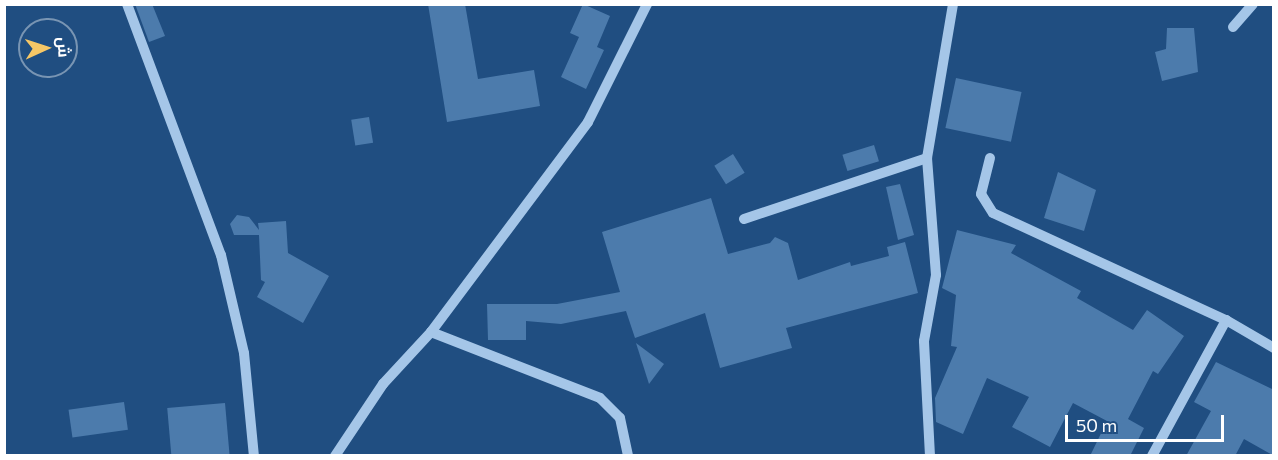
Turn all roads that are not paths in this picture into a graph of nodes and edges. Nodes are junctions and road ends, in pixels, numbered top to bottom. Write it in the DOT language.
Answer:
graph roads {
  1 [pos="128,4"];
  2 [pos="647,4"];
  3 [pos="953,4"];
  4 [pos="1253,4"];
  5 [pos="1233,27"];
  6 [pos="927,158"];
  7 [pos="990,158"];
  8 [pos="744,219"];
  9 [pos="1226,320"];
  10 [pos="431,332"];
  11 [pos="1274,348"];
  12 [pos="254,456"];
  13 [pos="335,456"];
  14 [pos="628,456"];
  15 [pos="930,456"];
  16 [pos="1152,456"];
  1 -- 12 [label="street"];
  2 -- 10 [label="street"];
  3 -- 6 [label="street"];
  4 -- 5 [label="street"];
  6 -- 8 [label="street"];
  6 -- 15 [label="street"];
  7 -- 9 [label="street"];
  9 -- 11 [label="street"];
  9 -- 16 [label="street"];
  10 -- 13 [label="street"];
  10 -- 14 [label="street"];
}
